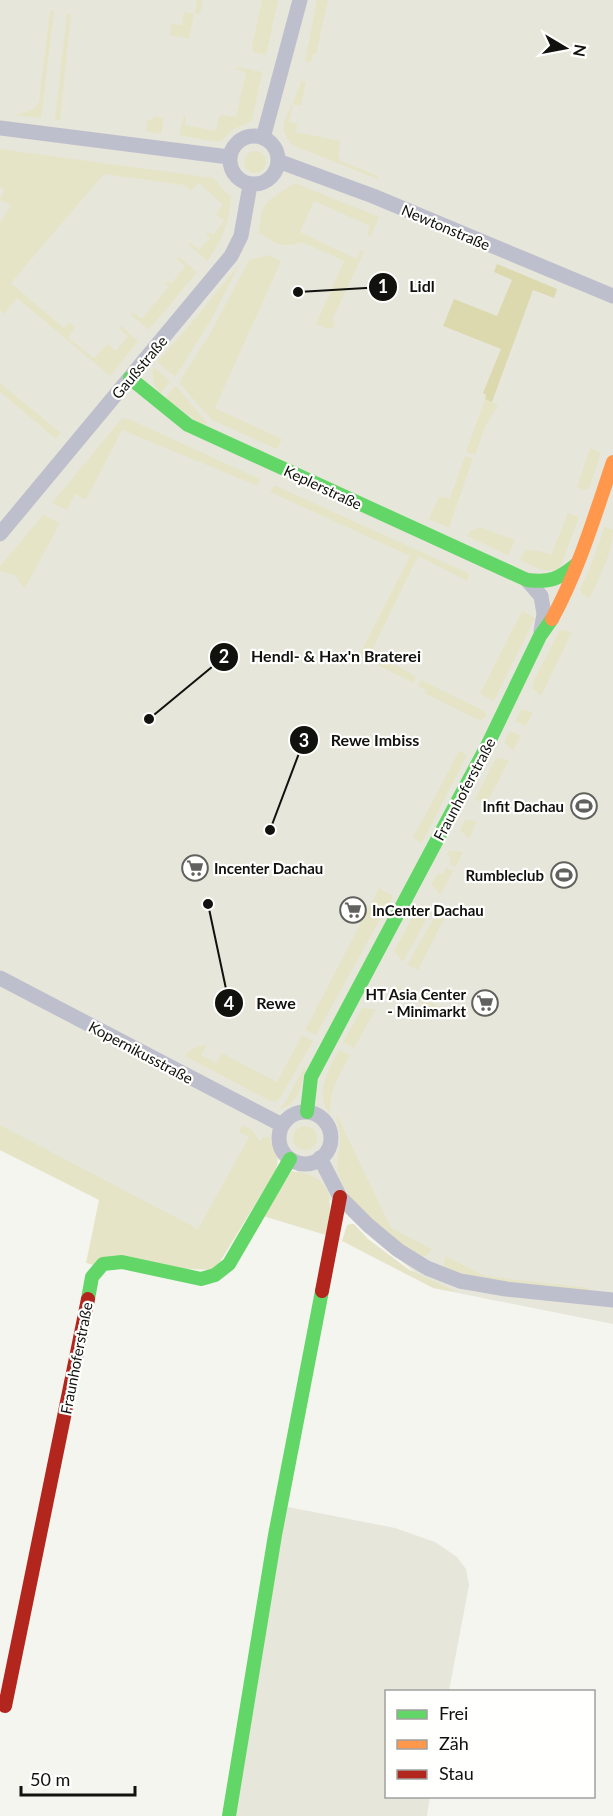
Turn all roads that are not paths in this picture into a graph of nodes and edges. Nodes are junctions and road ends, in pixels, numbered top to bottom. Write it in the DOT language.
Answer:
graph roads {
  1 [pos="300,0"];
  2 [pos="0,128"];
  3 [pos="263,138"];
  4 [pos="229,157"];
  5 [pos="278,161"];
  6 [pos="250,185"];
  7 [pos="613,296"];
  8 [pos="130,378"];
  9 [pos="613,462"];
  10 [pos="0,534"];
  11 [pos="578,563"];
  12 [pos="526,580"];
  13 [pos="540,636"];
  14 [pos="0,978"];
  15 [pos="307,1112"];
  16 [pos="282,1125"];
  17 [pos="320,1158"];
  18 [pos="290,1159"];
  19 [pos="340,1197"];
  20 [pos="613,1300"];
  21 [pos="5,1706"];
  22 [pos="229,1816"];
  1 -- 3 [label="street"];
  2 -- 4 [label="street"];
  3 -- 4 [label="street"];
  3 -- 5 [label="street"];
  4 -- 6 [label="street"];
  5 -- 6 [label="street"];
  5 -- 7 [label="street, Newtonstraße"];
  6 -- 8 [label="street, Gaußstraße"];
  8 -- 10 [label="street, Gaußstraße"];
  8 -- 12 [label="street, Keplerstraße"];
  9 -- 11 [label="street, Fraunhoferstraße"];
  11 -- 12 [label="street, Keplerstraße"];
  11 -- 13 [label="street, Fraunhoferstraße"];
  12 -- 13 [label="street"];
  13 -- 15 [label="street, Fraunhoferstraße"];
  14 -- 16 [label="street, Kopernikusstraße"];
  15 -- 16 [label="street"];
  15 -- 17 [label="street"];
  16 -- 18 [label="street"];
  17 -- 18 [label="street"];
  17 -- 19 [label="street"];
  18 -- 21 [label="street, Fraunhoferstraße"];
  19 -- 20 [label="street"];
  19 -- 22 [label="street"];
}
